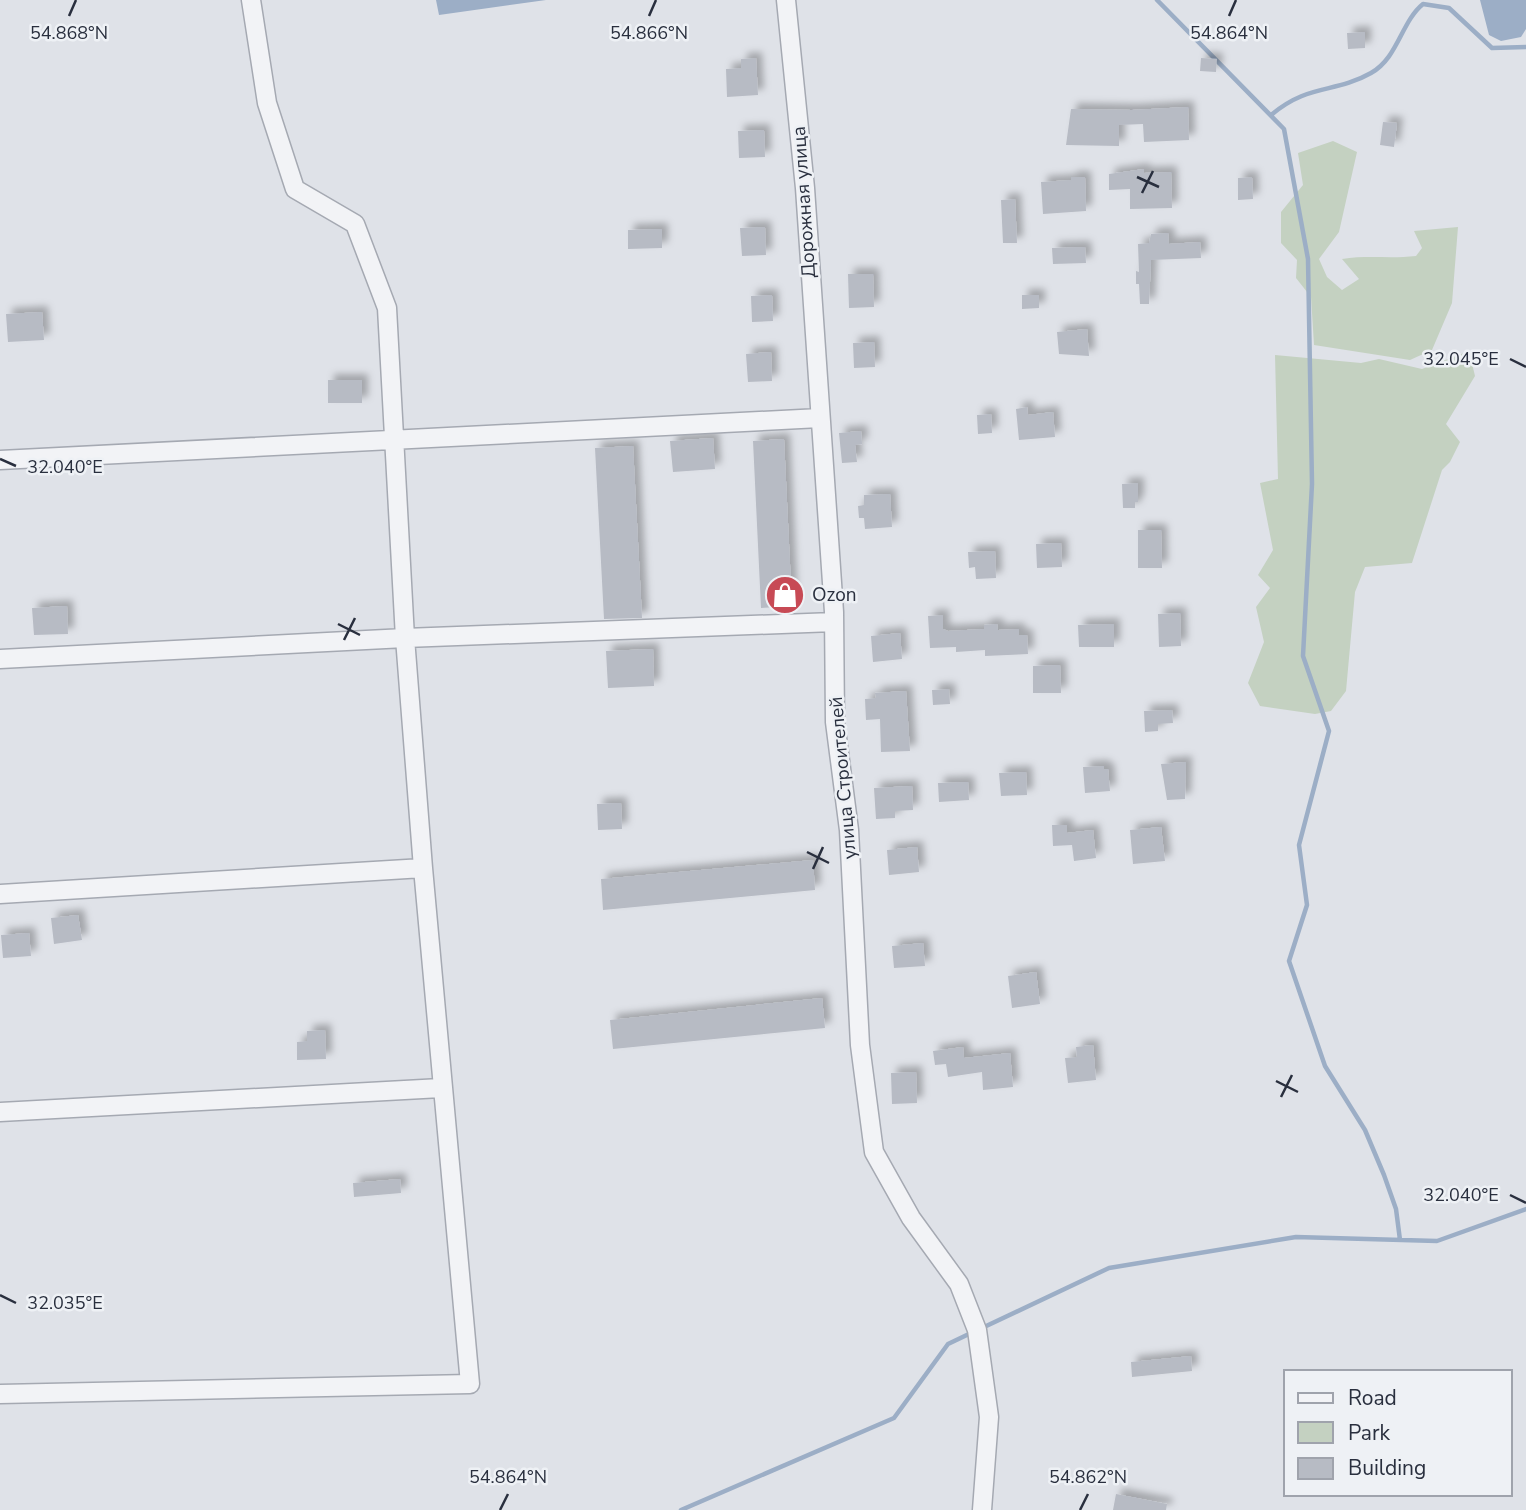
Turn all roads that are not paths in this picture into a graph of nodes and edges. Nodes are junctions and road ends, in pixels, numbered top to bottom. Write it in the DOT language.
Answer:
graph roads {
  1 [pos="251,0"];
  2 [pos="786,0"];
  3 [pos="819,411"];
  4 [pos="396,439"];
  5 [pos="0,460"];
  6 [pos="834,622"];
  7 [pos="405,638"];
  8 [pos="0,659"];
  9 [pos="423,867"];
  10 [pos="0,894"];
  11 [pos="441,1088"];
  12 [pos="0,1112"];
  13 [pos="0,1394"];
  14 [pos="982,1510"];
  1 -- 4 [label="street"];
  2 -- 3 [label="street, Дорожная улица"];
  3 -- 4 [label="street"];
  3 -- 6 [label="street, улица Строителей"];
  4 -- 5 [label="street"];
  4 -- 7 [label="street"];
  6 -- 7 [label="street"];
  6 -- 14 [label="street, улица Строителей"];
  7 -- 8 [label="street"];
  7 -- 9 [label="street"];
  9 -- 10 [label="street"];
  9 -- 11 [label="street"];
  11 -- 12 [label="street"];
  11 -- 13 [label="street"];
}
